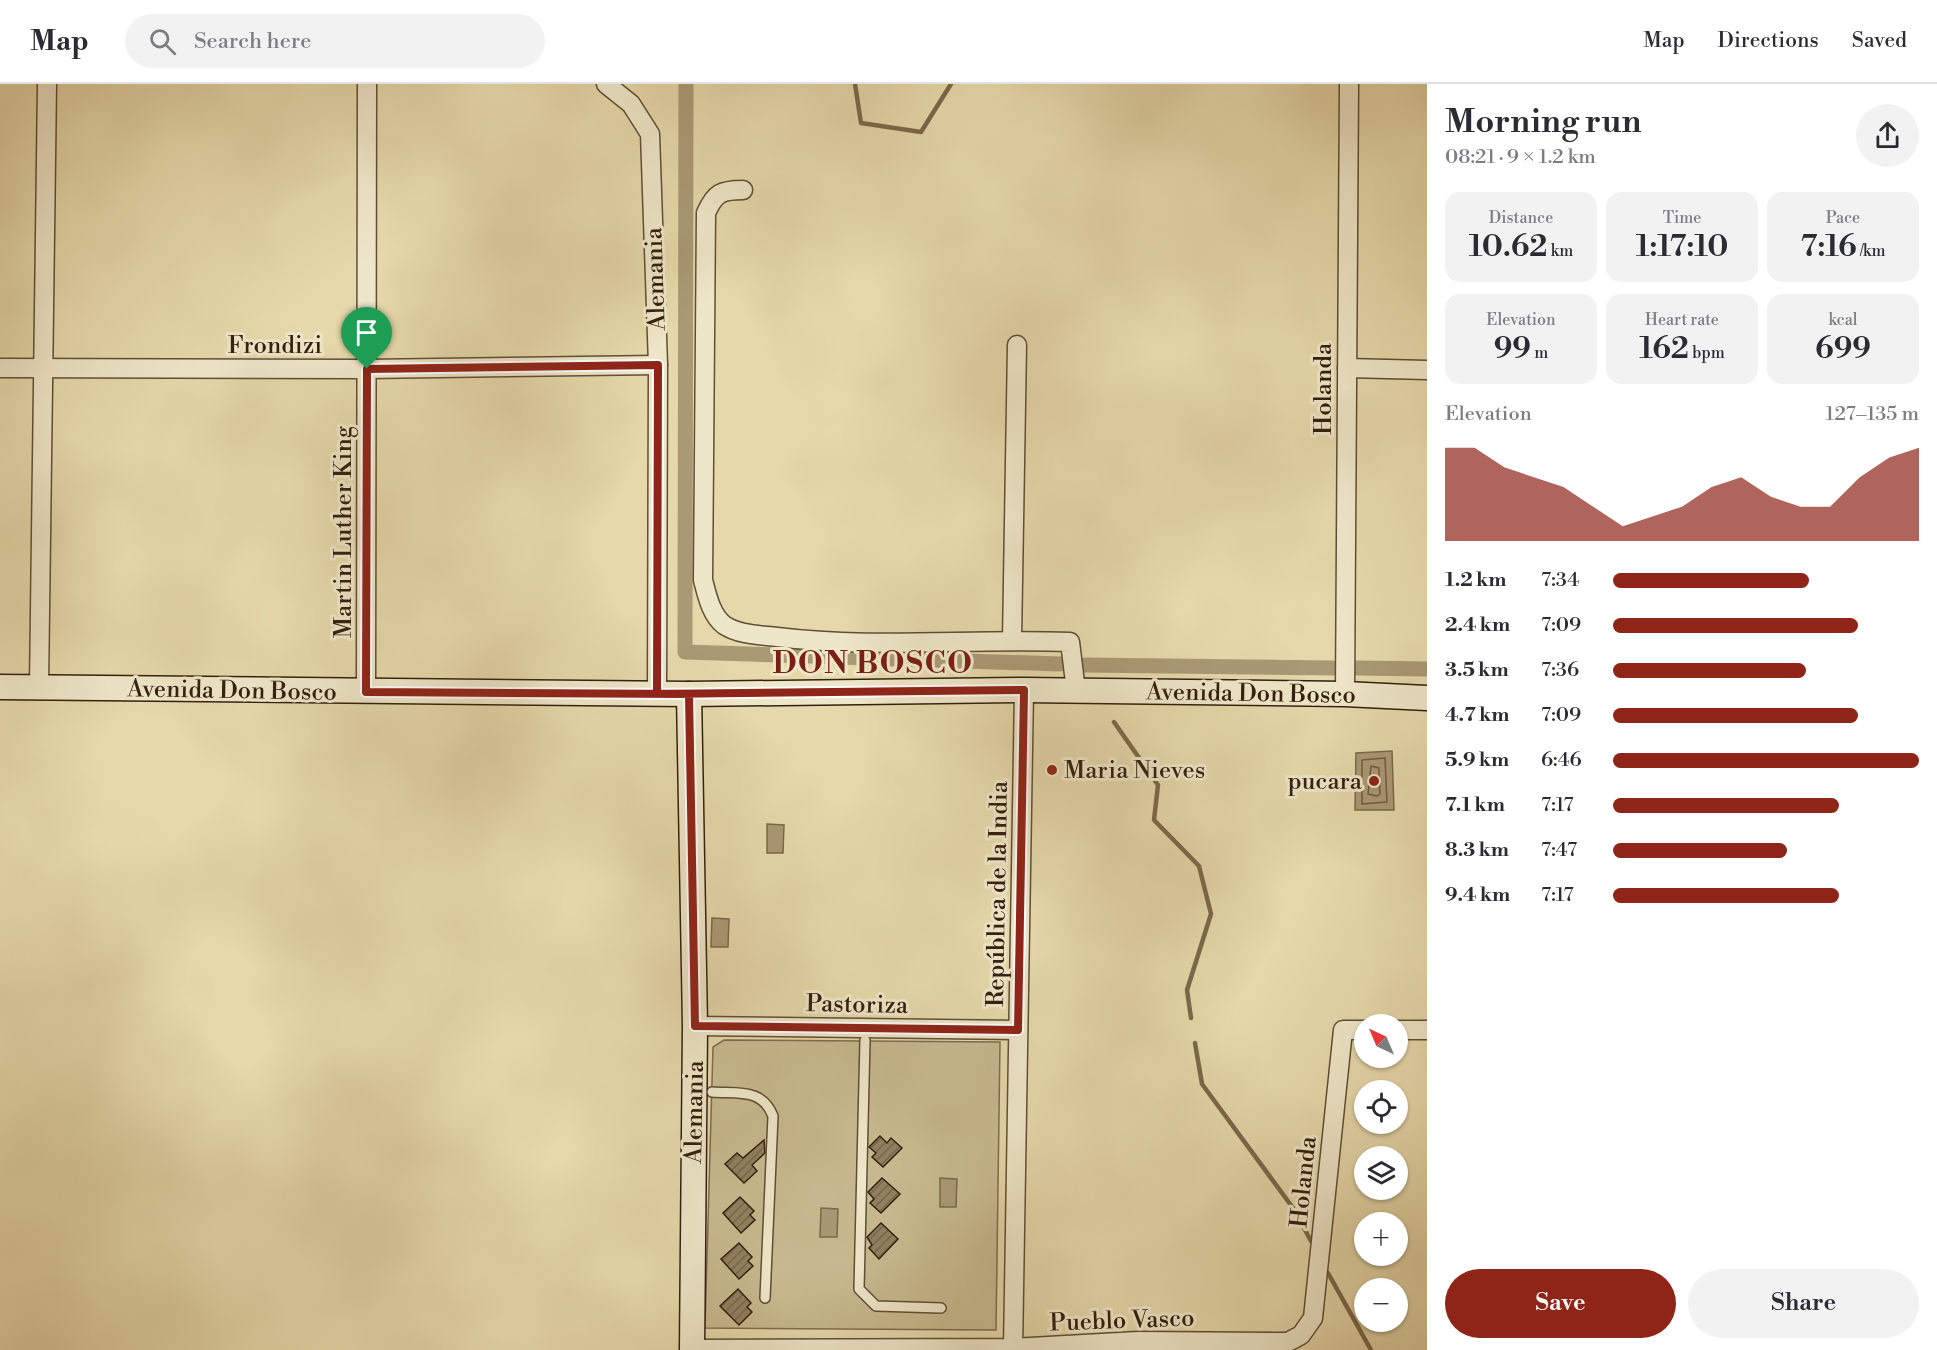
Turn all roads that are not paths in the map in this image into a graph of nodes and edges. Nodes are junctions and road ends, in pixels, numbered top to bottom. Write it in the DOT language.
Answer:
graph roads {
  1 [pos="47,84"];
  2 [pos="367,84"];
  3 [pos="1349,84"];
  4 [pos="612,88"];
  5 [pos="743,190"];
  6 [pos="1017,345"];
  7 [pos="658,365"];
  8 [pos="0,368"];
  9 [pos="43,368"];
  10 [pos="1347,368"];
  11 [pos="367,369"];
  12 [pos="1427,370"];
  13 [pos="1012,640"];
  14 [pos="0,687"];
  15 [pos="39,687"];
  16 [pos="1024,690"];
  17 [pos="1076,691"];
  18 [pos="366,692"];
  19 [pos="657,694"];
  20 [pos="689,694"];
  21 [pos="1345,694"];
  22 [pos="1427,698"];
  23 [pos="695,1026"];
  24 [pos="1018,1030"];
  25 [pos="1354,1030"];
  26 [pos="1408,1030"];
  27 [pos="1427,1030"];
  28 [pos="865,1040"];
  29 [pos="712,1092"];
  30 [pos="765,1298"];
  31 [pos="941,1308"];
  32 [pos="1301,1335"];
  33 [pos="692,1349"];
  34 [pos="1013,1349"];
  1 -- 9 [label="street"];
  2 -- 11 [label="street, Martin Luther King"];
  3 -- 10 [label="street, Holanda"];
  4 -- 7 [label="street, Alemania"];
  5 -- 13 [label="street, Alemania"];
  6 -- 13 [label="street"];
  7 -- 11 [label="street, Frondizi"];
  7 -- 19 [label="street, Alemania"];
  8 -- 9 [label="street, Frondizi"];
  9 -- 11 [label="street, Frondizi"];
  9 -- 15 [label="street"];
  10 -- 12 [label="street"];
  10 -- 21 [label="street, Holanda"];
  11 -- 18 [label="street, Martin Luther King"];
  13 -- 17 [label="street"];
  14 -- 15 [label="main road, Avenida Don Bosco"];
  15 -- 18 [label="main road, Avenida Don Bosco"];
  16 -- 17 [label="main road, Avenida Don Bosco"];
  16 -- 20 [label="main road, Avenida Don Bosco"];
  16 -- 24 [label="street, República de la India"];
  17 -- 21 [label="main road, Avenida Don Bosco"];
  18 -- 19 [label="main road, Avenida Don Bosco"];
  19 -- 20 [label="main road, Avenida Don Bosco"];
  20 -- 23 [label="main road, Alemania"];
  21 -- 22 [label="main road, Avenida Don Bosco"];
  23 -- 24 [label="street, Pastoriza"];
  23 -- 33 [label="main road, Alemania"];
  24 -- 34 [label="street, República de la India"];
  25 -- 32 [label="street, Holanda"];
  26 -- 27 [label="street"];
  28 -- 31 [label="lane"];
  29 -- 30 [label="lane"];
  32 -- 34 [label="street, Pueblo Vasco"];
  33 -- 34 [label="street, Pueblo Vasco"];
}
